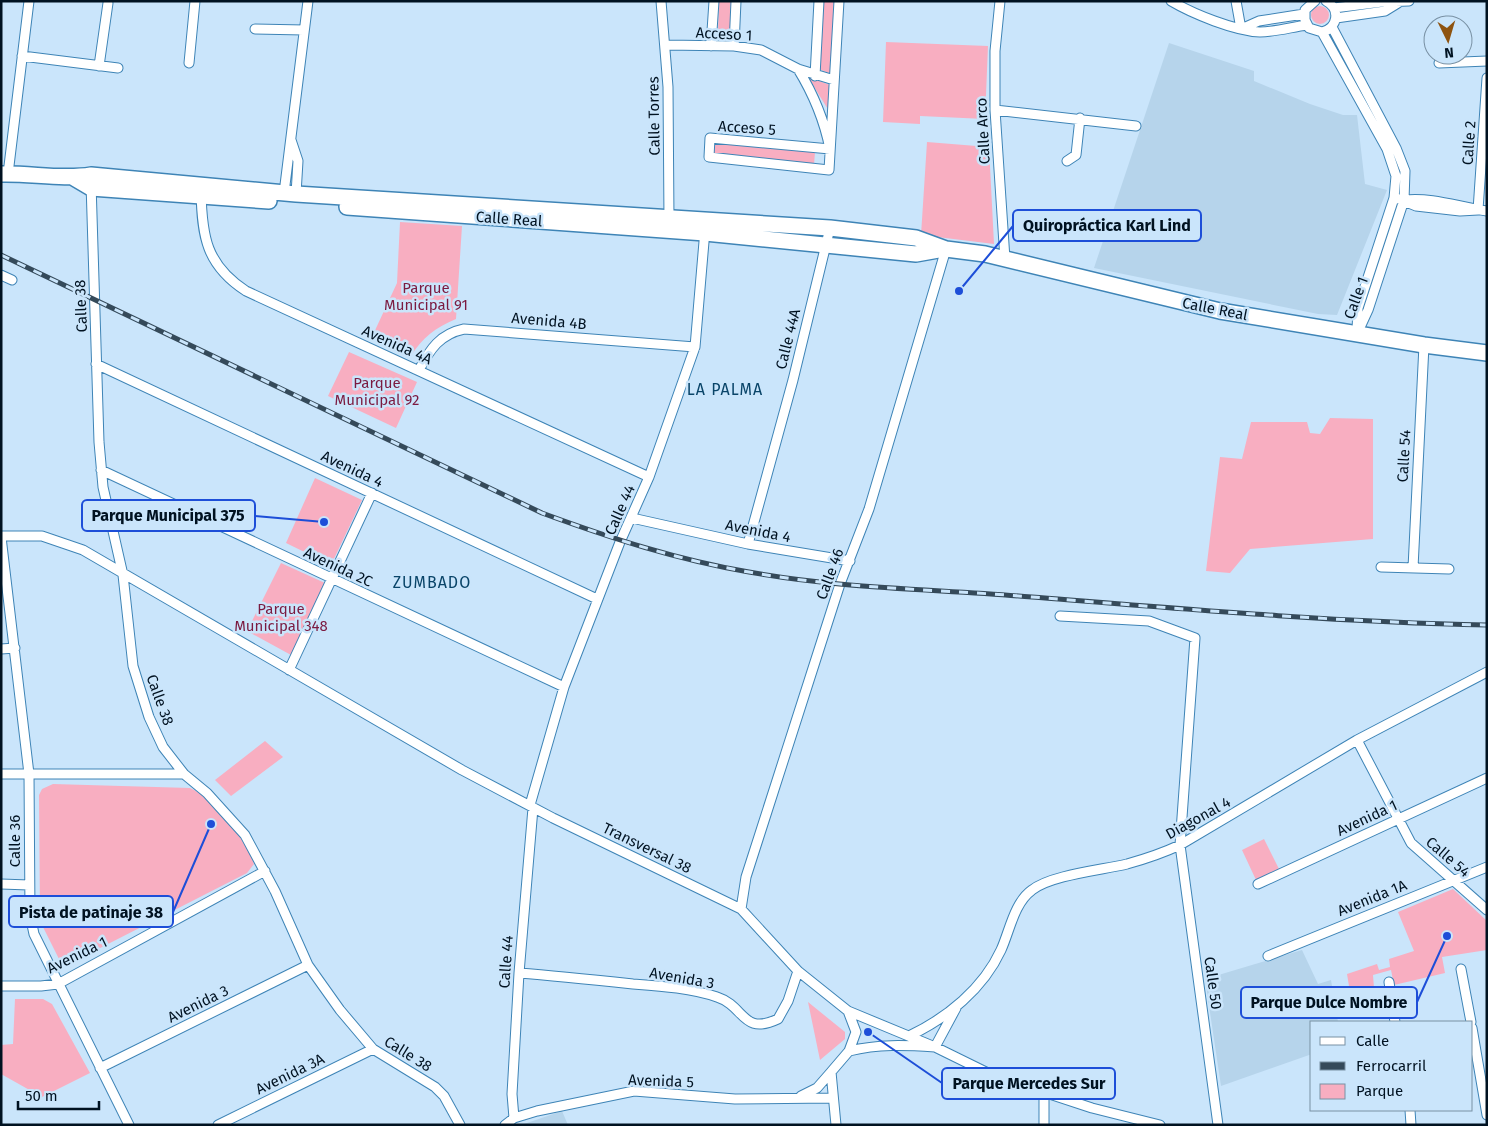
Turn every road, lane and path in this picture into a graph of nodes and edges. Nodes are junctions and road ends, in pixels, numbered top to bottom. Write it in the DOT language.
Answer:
graph roads {
  1 [pos="29,1"];
  2 [pos="195,1"];
  3 [pos="308,1"];
  4 [pos="661,1"];
  5 [pos="714,1"];
  6 [pos="736,1"];
  7 [pos="819,1"];
  8 [pos="839,1"];
  9 [pos="1000,1"];
  10 [pos="1171,1"];
  11 [pos="1236,1"];
  12 [pos="1326,1"];
  13 [pos="1409,1"];
  14 [pos="1313,2"];
  15 [pos="1398,2"];
  16 [pos="108,3"];
  17 [pos="1334,8"];
  18 [pos="1304,14"];
  19 [pos="1334,22"];
  20 [pos="1307,25"];
  21 [pos="255,28"];
  22 [pos="1241,29"];
  23 [pos="304,30"];
  24 [pos="1322,32"];
  25 [pos="666,45"];
  26 [pos="711,46"];
  27 [pos="734,46"];
  28 [pos="22,56"];
  29 [pos="1487,62"];
  30 [pos="189,63"];
  31 [pos="1473,63"];
  32 [pos="99,66"];
  33 [pos="118,68"];
  34 [pos="798,69"];
  35 [pos="815,76"];
  36 [pos="1487,78"];
  37 [pos="834,80"];
  38 [pos="995,110"];
  39 [pos="1374,117"];
  40 [pos="1080,118"];
  41 [pos="1136,126"];
  42 [pos="830,149"];
  43 [pos="1067,161"];
  44 [pos="5,174"];
  45 [pos="91,181"];
  46 [pos="201,189"];
  47 [pos="290,193"];
  48 [pos="1399,199"];
  49 [pos="1483,210"];
  50 [pos="669,224"];
  51 [pos="705,226"];
  52 [pos="830,228"];
  53 [pos="827,244"];
  54 [pos="946,249"];
  55 [pos="1005,259"];
  56 [pos="1369,271"];
  57 [pos="1,275"];
  58 [pos="1378,275"];
  59 [pos="12,280"];
  60 [pos="1357,334"];
  61 [pos="1424,345"];
  62 [pos="694,347"];
  63 [pos="1487,353"];
  64 [pos="96,364"];
  65 [pos="419,370"];
  66 [pos="101,470"];
  67 [pos="649,477"];
  68 [pos="372,493"];
  69 [pos="632,518"];
  70 [pos="1,536"];
  71 [pos="748,544"];
  72 [pos="850,561"];
  73 [pos="1381,567"];
  74 [pos="1413,568"];
  75 [pos="1449,569"];
  76 [pos="123,575"];
  77 [pos="331,579"];
  78 [pos="597,599"];
  79 [pos="1060,616"];
  80 [pos="15,648"];
  81 [pos="1,649"];
  82 [pos="289,670"];
  83 [pos="1487,672"];
  84 [pos="564,687"];
  85 [pos="1357,740"];
  86 [pos="1,774"];
  87 [pos="29,774"];
  88 [pos="184,774"];
  89 [pos="1487,778"];
  90 [pos="532,806"];
  91 [pos="1399,818"];
  92 [pos="1180,845"];
  93 [pos="1487,867"];
  94 [pos="265,871"];
  95 [pos="1454,880"];
  96 [pos="1,884"];
  97 [pos="1258,884"];
  98 [pos="29,885"];
  99 [pos="741,909"];
  100 [pos="1487,910"];
  101 [pos="1268,956"];
  102 [pos="308,965"];
  103 [pos="1462,969"];
  104 [pos="798,971"];
  105 [pos="519,972"];
  106 [pos="1389,982"];
  107 [pos="58,984"];
  108 [pos="1,986"];
  109 [pos="957,1006"];
  110 [pos="848,1011"];
  111 [pos="1395,1021"];
  112 [pos="1471,1021"];
  113 [pos="1473,1034"];
  114 [pos="909,1036"];
  115 [pos="935,1048"];
  116 [pos="373,1049"];
  117 [pos="849,1051"];
  118 [pos="100,1068"];
  119 [pos="831,1072"];
  120 [pos="1044,1093"];
  121 [pos="832,1098"];
  122 [pos="792,1100"];
  123 [pos="1410,1111"];
  124 [pos="1487,1115"];
  125 [pos="514,1118"];
  126 [pos="129,1125"];
  127 [pos="218,1125"];
  128 [pos="460,1125"];
  129 [pos="505,1125"];
  130 [pos="836,1125"];
  131 [pos="1044,1125"];
  132 [pos="1160,1125"];
  133 [pos="1218,1125"];
  134 [pos="1411,1125"];
  1 -- 28 [label="street"];
  2 -- 30 [label="street"];
  3 -- 23 [label="street"];
  4 -- 25 [label="street, Calle Torres"];
  5 -- 26 [label="street"];
  6 -- 27 [label="street"];
  7 -- 35 [label="street"];
  8 -- 37 [label="street"];
  9 -- 38 [label="street, Calle Arco"];
  10 -- 22 [label="street"];
  11 -- 22 [label="street"];
  12 -- 17 [label="street"];
  13 -- 15 [label="street"];
  14 -- 18 [label="street"];
  15 -- 17 [label="street"];
  15 -- 19 [label="street"];
  16 -- 32 [label="street"];
  17 -- 19 [label="street, Calle 1"];
  18 -- 20 [label="street"];
  18 -- 22 [label="street"];
  19 -- 24 [label="street"];
  19 -- 39 [label="street, Calle 1"];
  20 -- 22 [label="street"];
  20 -- 24 [label="street"];
  21 -- 23 [label="street"];
  23 -- 47 [label="street"];
  24 -- 39 [label="street, Calle 1"];
  25 -- 26 [label="street, Acceso 1"];
  25 -- 50 [label="street, Calle Torres"];
  26 -- 27 [label="street, Acceso 1"];
  27 -- 34 [label="street, Acceso 1"];
  28 -- 32 [label="street"];
  28 -- 44 [label="street"];
  29 -- 31 [label="street"];
  32 -- 33 [label="street"];
  34 -- 35 [label="street, Acceso 1"];
  34 -- 42 [label="street"];
  35 -- 37 [label="street, Acceso 1"];
  36 -- 49 [label="street, Calle 2"];
  37 -- 42 [label="street"];
  38 -- 40 [label="street"];
  38 -- 55 [label="street, Calle Arco"];
  39 -- 48 [label="street, Calle 1"];
  40 -- 41 [label="street"];
  40 -- 43 [label="street"];
  42 -- 42 [label="street, Acceso 5"];
  44 -- 45 [label="main road, Calle Real"];
  45 -- 46 [label="main road, Calle Real"];
  45 -- 64 [label="street, Calle 38"];
  46 -- 47 [label="main road, Calle Real"];
  46 -- 50 [label="main road, Calle Real"];
  46 -- 65 [label="street, Avenida 4A"];
  47 -- 50 [label="main road, Calle Real"];
  48 -- 49 [label="street"];
  48 -- 56 [label="street, Calle 1"];
  48 -- 58 [label="street, Calle 1"];
  50 -- 51 [label="main road, Calle Real"];
  51 -- 52 [label="main road, Calle Real"];
  51 -- 53 [label="main road, Calle Real"];
  51 -- 62 [label="street, Calle 44"];
  52 -- 53 [label="street, Calle 44A"];
  52 -- 54 [label="main road, Calle Real"];
  53 -- 54 [label="main road, Calle Real"];
  53 -- 71 [label="street, Calle 44A"];
  54 -- 55 [label="main road, Calle Real"];
  54 -- 72 [label="street, Calle 46"];
  55 -- 60 [label="main road, Calle Real"];
  56 -- 58 [label="street"];
  56 -- 60 [label="street, Calle 1"];
  57 -- 59 [label="street"];
  58 -- 60 [label="street, Calle 1"];
  60 -- 61 [label="main road, Calle Real"];
  61 -- 63 [label="main road, Calle Real"];
  61 -- 74 [label="street, Calle 54"];
  62 -- 65 [label="street, Avenida 4B"];
  62 -- 67 [label="street, Calle 44"];
  64 -- 66 [label="street, Calle 38"];
  64 -- 68 [label="street, Avenida 4"];
  65 -- 67 [label="street, Avenida 4A"];
  66 -- 76 [label="street, Calle 38"];
  66 -- 77 [label="street, Avenida 2C"];
  67 -- 69 [label="street, Calle 44"];
  68 -- 77 [label="street"];
  68 -- 78 [label="street, Avenida 4"];
  69 -- 71 [label="street, Avenida 4"];
  69 -- 78 [label="street, Calle 44"];
  70 -- 76 [label="street, Transversal 38"];
  70 -- 80 [label="street, Calle 36"];
  71 -- 72 [label="street, Avenida 4"];
  72 -- 99 [label="street, Calle 46"];
  73 -- 74 [label="street"];
  74 -- 75 [label="street"];
  76 -- 82 [label="street, Transversal 38"];
  76 -- 88 [label="street, Calle 38"];
  77 -- 82 [label="street"];
  77 -- 84 [label="street, Avenida 2C"];
  78 -- 84 [label="street, Calle 44"];
  79 -- 92 [label="street, Calle 50"];
  80 -- 81 [label="street"];
  80 -- 87 [label="street, Calle 36"];
  82 -- 90 [label="street, Transversal 38"];
  83 -- 85 [label="street, Diagonal 4"];
  84 -- 90 [label="street, Calle 44"];
  85 -- 91 [label="street, Calle 54"];
  85 -- 92 [label="street, Diagonal 4"];
  86 -- 87 [label="street"];
  87 -- 88 [label="street"];
  87 -- 98 [label="street, Calle 36"];
  88 -- 94 [label="street, Calle 38"];
  89 -- 91 [label="street, Avenida 1"];
  90 -- 99 [label="street, Transversal 38"];
  90 -- 105 [label="street, Calle 44"];
  91 -- 95 [label="street, Calle 54"];
  91 -- 97 [label="street, Avenida 1"];
  92 -- 109 [label="street, Diagonal 4"];
  92 -- 133 [label="street, Calle 50"];
  93 -- 95 [label="street, Avenida 1A"];
  94 -- 102 [label="street, Calle 38"];
  94 -- 107 [label="street, Avenida 1"];
  95 -- 100 [label="street, Calle 54"];
  95 -- 101 [label="street, Avenida 1A"];
  96 -- 98 [label="street"];
  98 -- 107 [label="street, Calle 36"];
  99 -- 104 [label="street, Transversal 38"];
  102 -- 116 [label="street, Calle 38"];
  102 -- 118 [label="street, Avenida 3"];
  103 -- 112 [label="street"];
  104 -- 105 [label="street, Avenida 3"];
  104 -- 110 [label="street, Transversal 38"];
  105 -- 125 [label="street, Calle 44"];
  106 -- 111 [label="street"];
  107 -- 108 [label="street, Avenida 1"];
  107 -- 118 [label="street, Calle 36"];
  109 -- 114 [label="street, Diagonal 4"];
  109 -- 115 [label="street, Diagonal 4"];
  110 -- 114 [label="street, Transversal 38"];
  110 -- 117 [label="street"];
  113 -- 124 [label="street"];
  114 -- 115 [label="street, Transversal 38"];
  115 -- 117 [label="street"];
  115 -- 120 [label="street, Transversal 38"];
  116 -- 127 [label="street, Avenida 3A"];
  116 -- 128 [label="street, Calle 38"];
  117 -- 119 [label="street"];
  118 -- 126 [label="street, Calle 36"];
  119 -- 121 [label="street"];
  119 -- 122 [label="street, Avenida 5"];
  120 -- 131 [label="street"];
  120 -- 132 [label="street, Transversal 38"];
  121 -- 122 [label="street, Avenida 5"];
  121 -- 130 [label="street"];
  122 -- 125 [label="street, Avenida 5"];
  123 -- 134 [label="street"];
  125 -- 129 [label="street, Avenida 5"];
}
